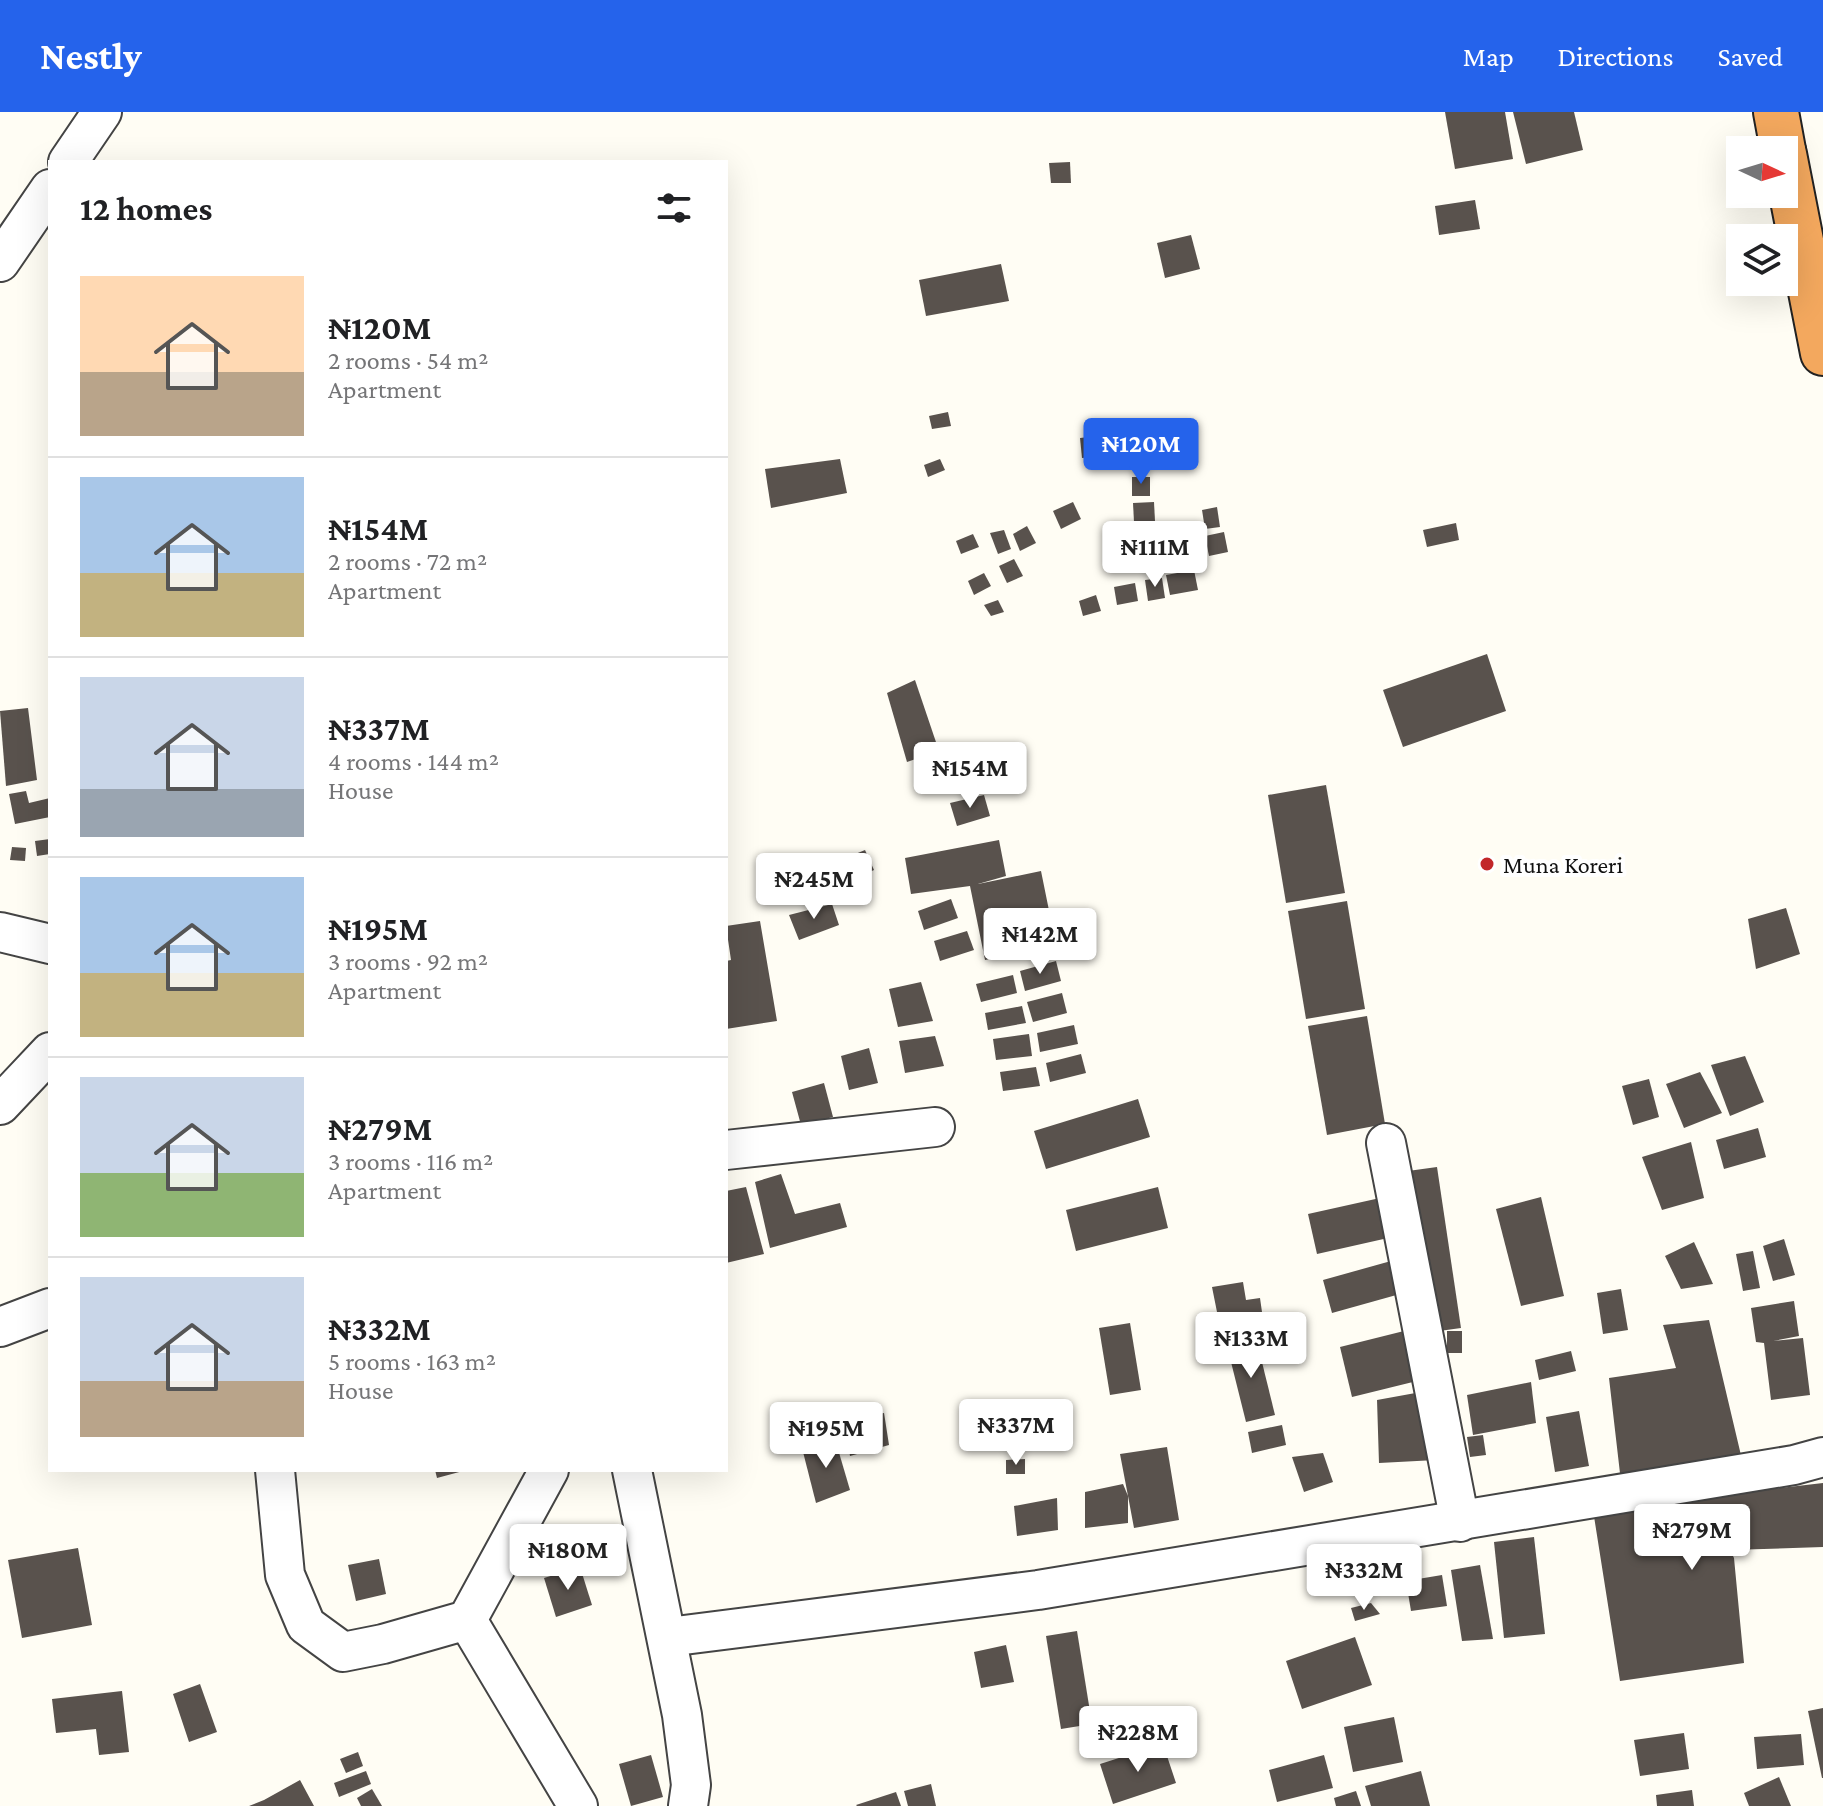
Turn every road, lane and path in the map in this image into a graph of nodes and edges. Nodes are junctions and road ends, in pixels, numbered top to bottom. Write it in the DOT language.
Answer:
graph roads {
  1 [pos="102,112"];
  2 [pos="1776,112"];
  3 [pos="1781,136"];
  4 [pos="69,160"];
  5 [pos="48,192"];
  6 [pos="1795,208"];
  7 [pos="0,262"];
  8 [pos="1823,353"];
  9 [pos="0,932"];
  10 [pos="48,944"];
  11 [pos="48,1054"];
  12 [pos="0,1105"];
  13 [pos="935,1127"];
  14 [pos="1386,1143"];
  15 [pos="728,1150"];
  16 [pos="48,1309"];
  17 [pos="0,1327"];
  18 [pos="1823,1457"];
  19 [pos="275,1472"];
  20 [pos="548,1472"];
  21 [pos="632,1472"];
  22 [pos="1460,1522"];
  23 [pos="467,1620"];
  24 [pos="668,1637"];
  25 [pos="578,1806"];
  26 [pos="688,1806"];
  1 -- 4 [label="street"];
  2 -- 3 [label="highway"];
  5 -- 7 [label="street"];
  6 -- 8 [label="highway"];
  9 -- 10 [label="street"];
  11 -- 12 [label="street"];
  13 -- 15 [label="street"];
  14 -- 22 [label="street"];
  16 -- 17 [label="street"];
  18 -- 22 [label="street"];
  19 -- 23 [label="street"];
  20 -- 23 [label="street"];
  21 -- 24 [label="street"];
  22 -- 24 [label="street"];
  23 -- 25 [label="street"];
  24 -- 26 [label="street"];
}
